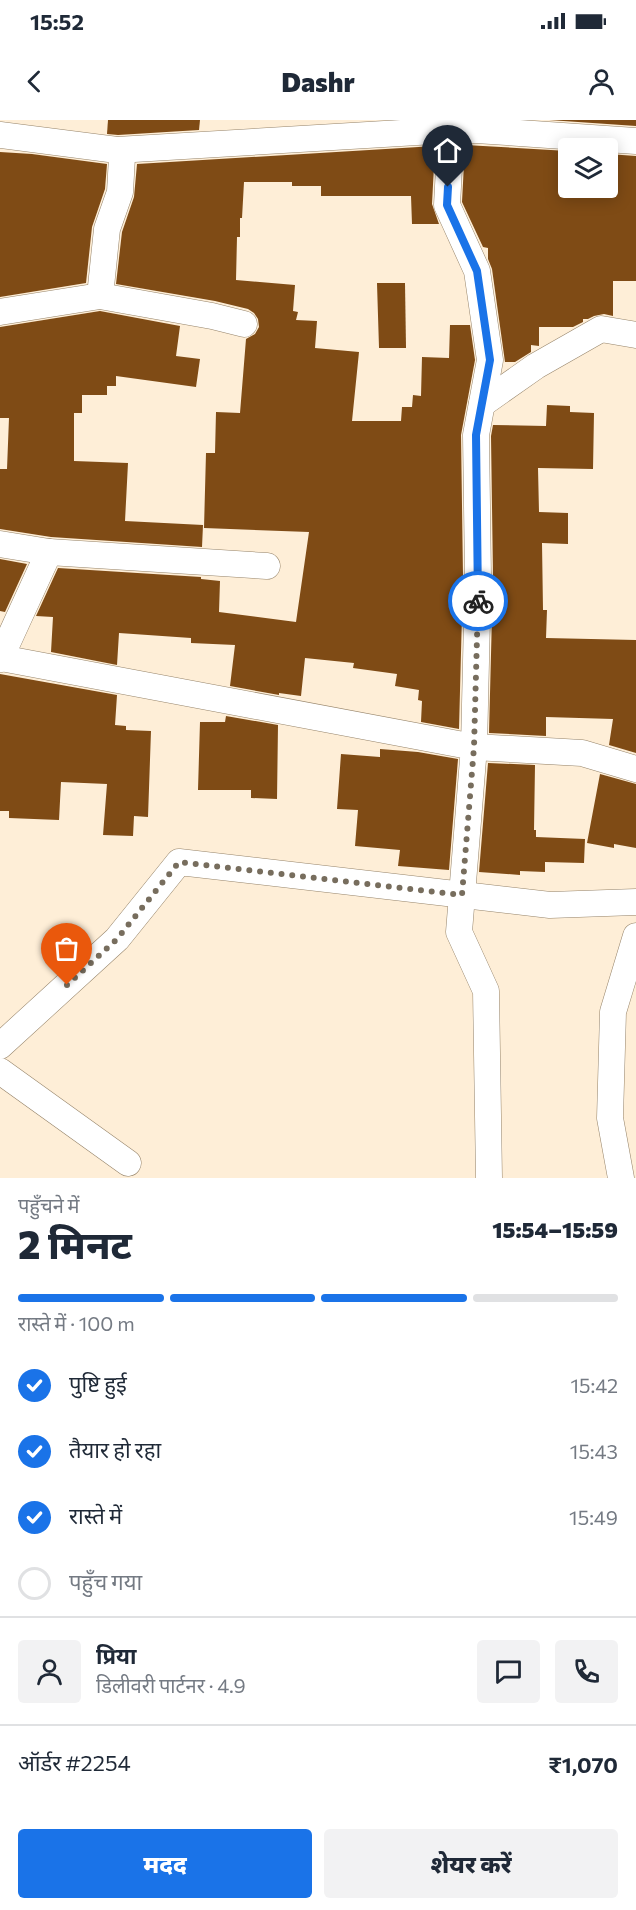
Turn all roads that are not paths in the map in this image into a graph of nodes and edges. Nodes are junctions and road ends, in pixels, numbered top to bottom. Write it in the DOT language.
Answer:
graph roads {
  1 [pos="477,125"];
  2 [pos="451,130"];
  3 [pos="0,135"];
  4 [pos="636,141"];
  5 [pos="117,150"];
  6 [pos="100,296"];
  7 [pos="0,312"];
  8 [pos="244,324"];
  9 [pos="636,335"];
  10 [pos="482,404"];
  11 [pos="0,544"];
  12 [pos="49,552"];
  13 [pos="267,566"];
  14 [pos="0,658"];
  15 [pos="474,747"];
  16 [pos="636,769"];
  17 [pos="462,895"];
  18 [pos="636,902"];
  19 [pos="636,936"];
  20 [pos="0,1047"];
  21 [pos="0,1071"];
  22 [pos="128,1163"];
  23 [pos="489,1178"];
  24 [pos="621,1178"];
  1 -- 2 [label="street"];
  1 -- 4 [label="street"];
  2 -- 5 [label="street"];
  2 -- 10 [label="street"];
  3 -- 5 [label="street"];
  5 -- 6 [label="street"];
  6 -- 7 [label="street"];
  6 -- 8 [label="street"];
  9 -- 10 [label="street"];
  10 -- 15 [label="street"];
  11 -- 12 [label="street"];
  12 -- 13 [label="street"];
  12 -- 14 [label="street"];
  14 -- 15 [label="street"];
  15 -- 16 [label="street"];
  15 -- 17 [label="street"];
  17 -- 18 [label="street"];
  17 -- 20 [label="street"];
  17 -- 23 [label="street"];
  19 -- 24 [label="street"];
  21 -- 22 [label="street"];
}
